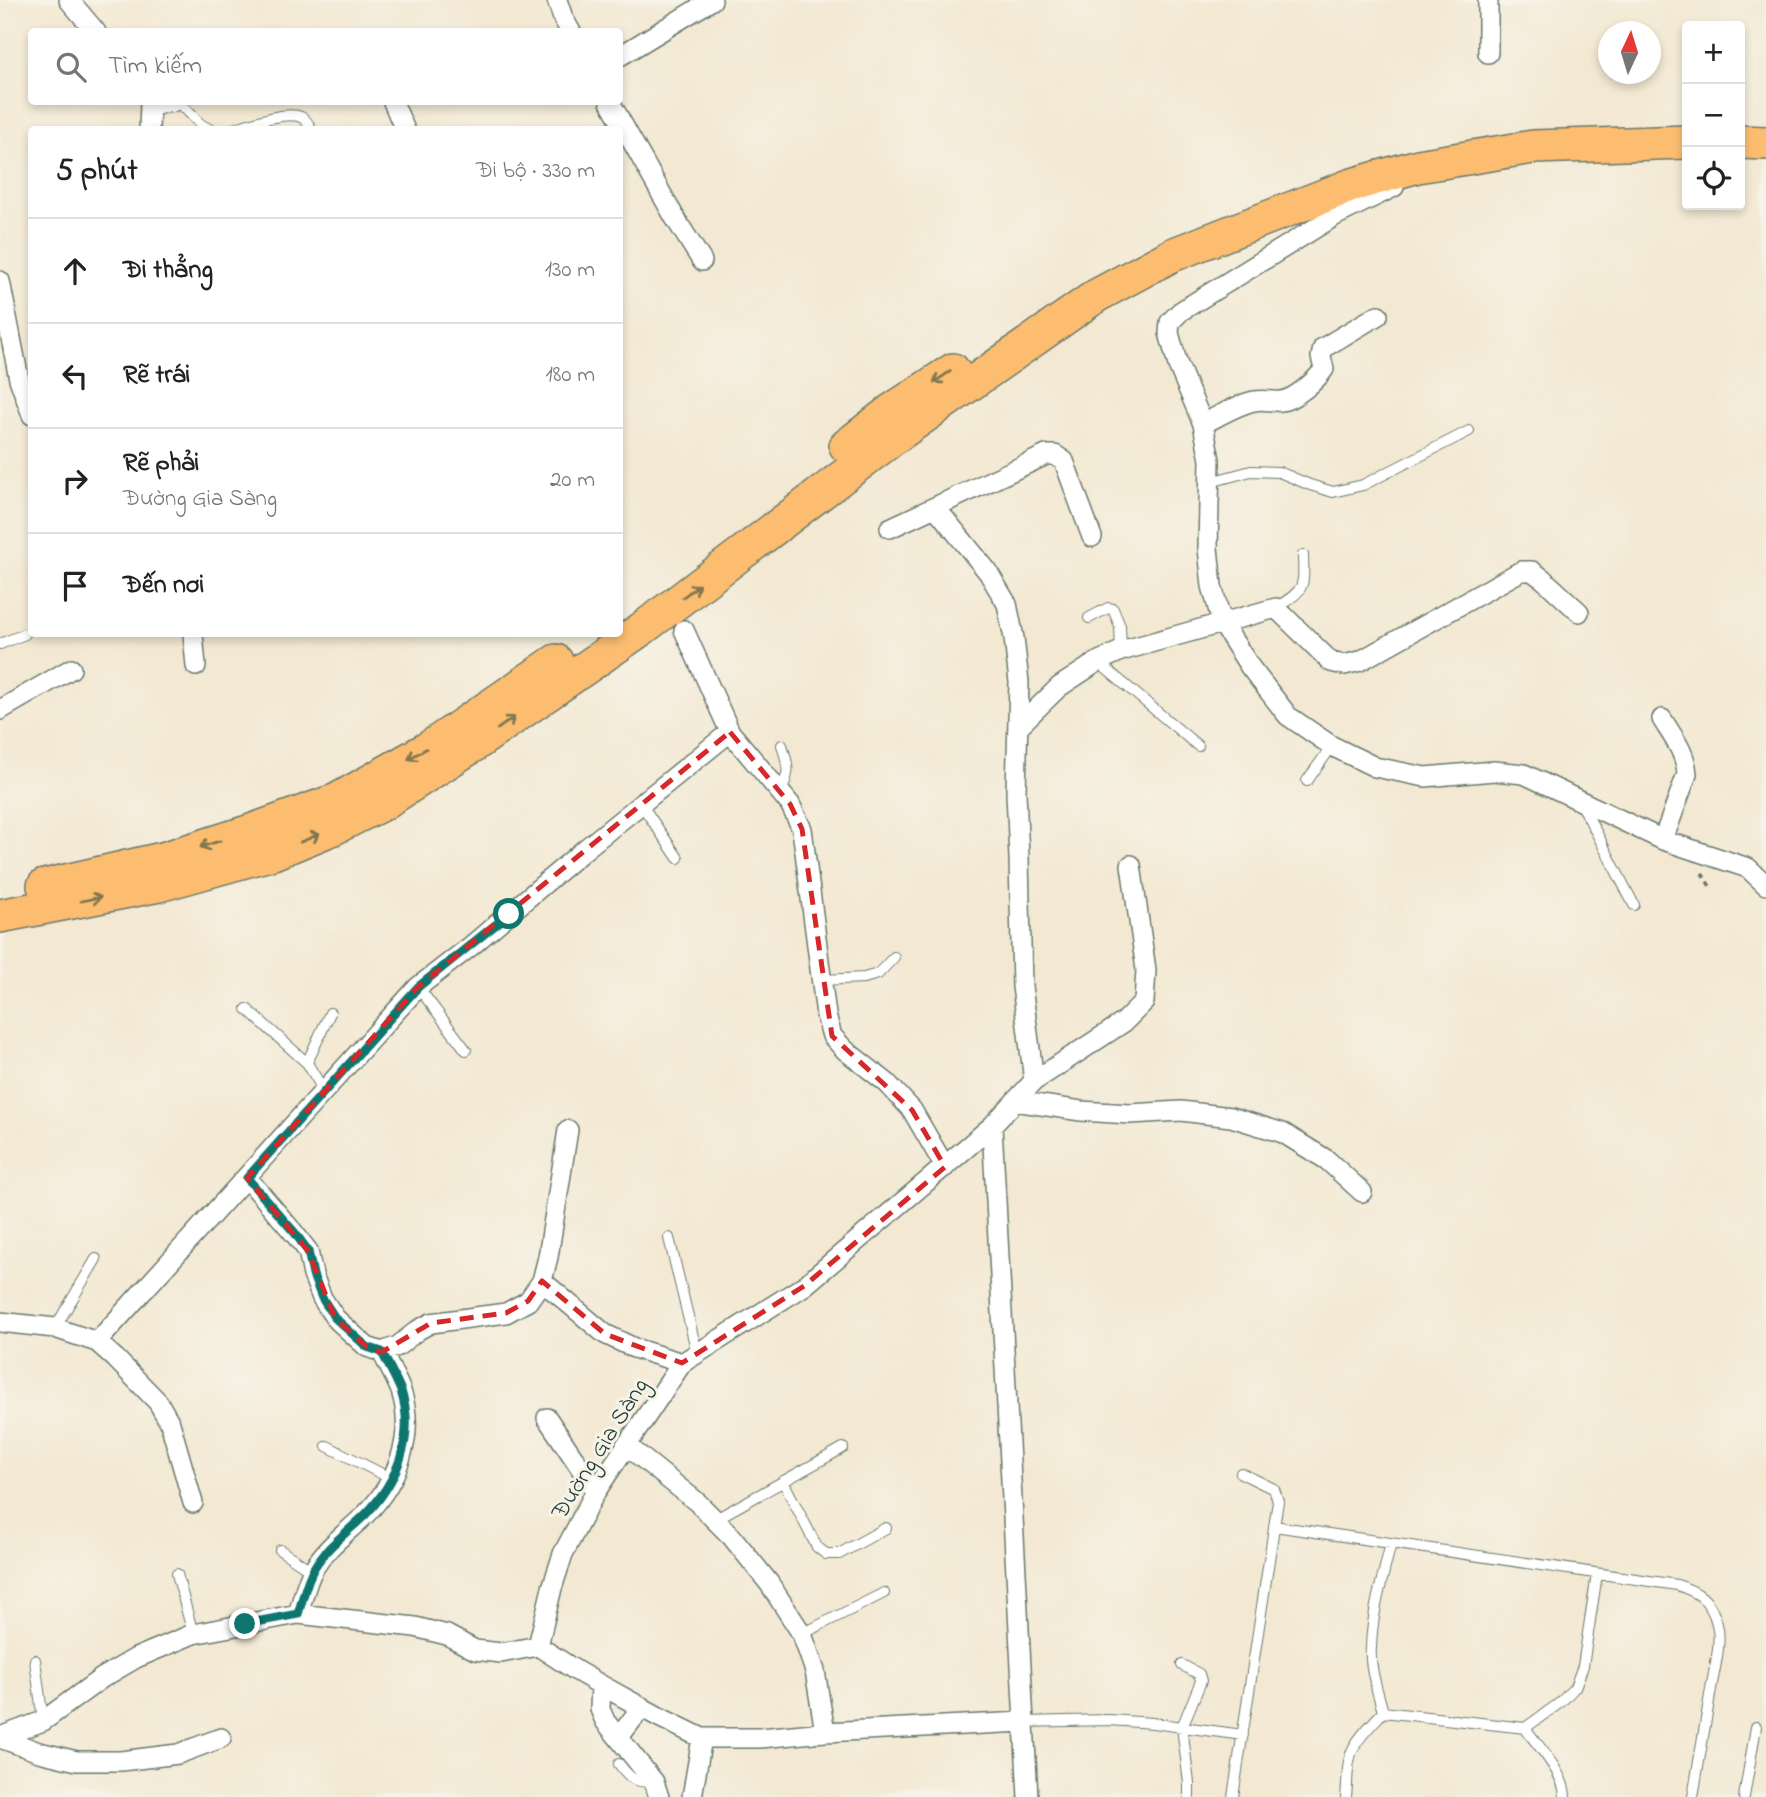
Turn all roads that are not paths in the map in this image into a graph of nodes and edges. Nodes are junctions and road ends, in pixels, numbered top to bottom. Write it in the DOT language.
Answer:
graph roads {
  1 [pos="69,0"];
  2 [pos="557,0"];
  3 [pos="712,0"];
  4 [pos="1488,0"];
  5 [pos="93,28"];
  6 [pos="569,28"];
  7 [pos="1488,53"];
  8 [pos="623,54"];
  9 [pos="150,105"];
  10 [pos="182,105"];
  11 [pos="394,105"];
  12 [pos="612,105"];
  13 [pos="1682,123"];
  14 [pos="1745,123"];
  15 [pos="1766,123"];
  16 [pos="149,126"];
  17 [pos="204,126"];
  18 [pos="245,126"];
  19 [pos="309,126"];
  20 [pos="403,126"];
  21 [pos="1682,142"];
  22 [pos="1745,142"];
  23 [pos="1766,143"];
  24 [pos="1394,187"];
  25 [pos="702,261"];
  26 [pos="0,281"];
  27 [pos="1378,315"];
  28 [pos="28,404"];
  29 [pos="1203,424"];
  30 [pos="1469,431"];
  31 [pos="1210,482"];
  32 [pos="936,508"];
  33 [pos="890,528"];
  34 [pos="1092,537"];
  35 [pos="1303,555"];
  36 [pos="1276,608"];
  37 [pos="1578,612"];
  38 [pos="623,615"];
  39 [pos="1089,618"];
  40 [pos="1222,623"];
  41 [pos="684,630"];
  42 [pos="25,634"];
  43 [pos="193,637"];
  44 [pos="592,637"];
  45 [pos="0,644"];
  46 [pos="1121,651"];
  47 [pos="1097,662"];
  48 [pos="196,666"];
  49 [pos="71,669"];
  50 [pos="0,710"];
  51 [pos="1662,719"];
  52 [pos="1018,727"];
  53 [pos="730,732"];
  54 [pos="782,745"];
  55 [pos="1332,746"];
  56 [pos="1198,747"];
  57 [pos="1307,781"];
  58 [pos="781,793"];
  59 [pos="1579,800"];
  60 [pos="641,804"];
  61 [pos="1663,839"];
  62 [pos="678,858"];
  63 [pos="1131,866"];
  64 [pos="1766,885"];
  65 [pos="0,894"];
  66 [pos="1634,905"];
  67 [pos="0,916"];
  68 [pos="894,957"];
  69 [pos="822,980"];
  70 [pos="418,987"];
  71 [pos="247,1009"];
  72 [pos="330,1013"];
  73 [pos="466,1050"];
  74 [pos="307,1063"];
  75 [pos="1034,1081"];
  76 [pos="324,1091"];
  77 [pos="1015,1101"];
  78 [pos="992,1126"];
  79 [pos="568,1130"];
  80 [pos="945,1167"];
  81 [pos="247,1178"];
  82 [pos="1362,1192"];
  83 [pos="669,1238"];
  84 [pos="96,1259"];
  85 [pos="542,1281"];
  86 [pos="0,1322"];
  87 [pos="55,1328"];
  88 [pos="97,1342"];
  89 [pos="382,1352"];
  90 [pos="690,1358"];
  91 [pos="547,1418"];
  92 [pos="327,1446"];
  93 [pos="626,1446"];
  94 [pos="843,1448"];
  95 [pos="1241,1473"];
  96 [pos="392,1480"];
  97 [pos="783,1481"];
  98 [pos="596,1491"];
  99 [pos="193,1503"];
  100 [pos="714,1520"];
  101 [pos="1274,1527"];
  102 [pos="886,1528"];
  103 [pos="1391,1543"];
  104 [pos="280,1550"];
  105 [pos="312,1571"];
  106 [pos="177,1574"];
  107 [pos="1597,1574"];
  108 [pos="884,1593"];
  109 [pos="298,1614"];
  110 [pos="193,1634"];
  111 [pos="802,1634"];
  112 [pos="538,1646"];
  113 [pos="35,1660"];
  114 [pos="1182,1665"];
  115 [pos="601,1685"];
  116 [pos="642,1707"];
  117 [pos="1383,1713"];
  118 [pos="43,1721"];
  119 [pos="1023,1722"];
  120 [pos="1182,1727"];
  121 [pos="1756,1727"];
  122 [pos="1525,1728"];
  123 [pos="825,1732"];
  124 [pos="1243,1735"];
  125 [pos="0,1737"];
  126 [pos="619,1737"];
  127 [pos="221,1738"];
  128 [pos="702,1738"];
  129 [pos="619,1764"];
  130 [pos="657,1790"];
  131 [pos="692,1797"];
  132 [pos="1028,1797"];
  133 [pos="1189,1797"];
  134 [pos="1233,1797"];
  135 [pos="1346,1797"];
  136 [pos="1565,1797"];
  137 [pos="1693,1797"];
  138 [pos="1744,1797"];
  1 -- 5 [label="street"];
  2 -- 6 [label="street"];
  3 -- 8 [label="street"];
  4 -- 7 [label="street"];
  9 -- 16 [label="street"];
  10 -- 17 [label="lane"];
  11 -- 20 [label="street"];
  12 -- 25 [label="street"];
  13 -- 38 [label="highway, one-way"];
  14 -- 15 [label="highway"];
  18 -- 19 [label="lane"];
  67 -- 21 [label="highway, one-way"];
  22 -- 23 [label="highway"];
  24 -- 29 [label="street"];
  26 -- 28 [label="street"];
  27 -- 29 [label="street"];
  29 -- 31 [label="street"];
  30 -- 31 [label="lane"];
  31 -- 40 [label="street"];
  32 -- 33 [label="street"];
  32 -- 34 [label="street"];
  32 -- 52 [label="street"];
  35 -- 36 [label="lane"];
  36 -- 37 [label="street"];
  36 -- 40 [label="street"];
  39 -- 46 [label="lane"];
  40 -- 46 [label="street"];
  40 -- 55 [label="street"];
  41 -- 53 [label="street"];
  42 -- 45 [label="lane"];
  43 -- 48 [label="street"];
  44 -- 65 [label="highway, one-way"];
  46 -- 47 [label="street"];
  47 -- 52 [label="street"];
  47 -- 56 [label="lane"];
  49 -- 50 [label="street"];
  51 -- 61 [label="street"];
  52 -- 75 [label="street"];
  53 -- 58 [label="street"];
  53 -- 60 [label="street"];
  54 -- 58 [label="lane"];
  55 -- 57 [label="lane"];
  55 -- 59 [label="street"];
  58 -- 69 [label="street"];
  59 -- 61 [label="street"];
  59 -- 66 [label="lane"];
  60 -- 62 [label="lane"];
  60 -- 70 [label="street"];
  61 -- 64 [label="street"];
  63 -- 75 [label="street, Đường Gia Sàng"];
  68 -- 69 [label="lane"];
  69 -- 80 [label="street"];
  70 -- 73 [label="lane"];
  70 -- 76 [label="street"];
  71 -- 74 [label="lane"];
  72 -- 74 [label="lane"];
  74 -- 76 [label="lane"];
  75 -- 77 [label="street, Đường Gia Sàng"];
  76 -- 81 [label="street"];
  77 -- 78 [label="street, Đường Gia Sàng"];
  77 -- 82 [label="street"];
  78 -- 80 [label="street, Đường Gia Sàng"];
  78 -- 119 [label="street"];
  79 -- 85 [label="street"];
  80 -- 90 [label="street, Đường Gia Sàng"];
  81 -- 88 [label="street"];
  81 -- 89 [label="street"];
  83 -- 90 [label="lane"];
  84 -- 87 [label="lane"];
  85 -- 89 [label="street"];
  85 -- 90 [label="street"];
  86 -- 87 [label="street"];
  87 -- 88 [label="street"];
  88 -- 99 [label="street"];
  89 -- 96 [label="street"];
  90 -- 93 [label="street, Đường Gia Sàng"];
  91 -- 98 [label="street"];
  92 -- 96 [label="lane"];
  93 -- 98 [label="street, Đường Gia Sàng"];
  93 -- 100 [label="street"];
  94 -- 97 [label="lane"];
  95 -- 101 [label="lane"];
  96 -- 105 [label="street"];
  97 -- 100 [label="lane"];
  97 -- 102 [label="lane"];
  98 -- 112 [label="street, Đường Gia Sàng"];
  100 -- 111 [label="street"];
  101 -- 103 [label="lane"];
  101 -- 124 [label="lane"];
  103 -- 107 [label="lane"];
  103 -- 117 [label="lane"];
  104 -- 105 [label="lane"];
  105 -- 109 [label="street"];
  106 -- 110 [label="lane"];
  107 -- 122 [label="lane"];
  107 -- 137 [label="lane"];
  108 -- 111 [label="lane"];
  109 -- 110 [label="street"];
  109 -- 112 [label="street"];
  110 -- 118 [label="street"];
  111 -- 123 [label="street"];
  112 -- 115 [label="street"];
  113 -- 118 [label="lane"];
  114 -- 120 [label="lane"];
  115 -- 116 [label="street"];
  115 -- 126 [label="street"];
  116 -- 126 [label="street"];
  116 -- 128 [label="street"];
  117 -- 122 [label="lane"];
  117 -- 135 [label="lane"];
  118 -- 125 [label="street"];
  119 -- 120 [label="lane"];
  119 -- 123 [label="street"];
  119 -- 132 [label="street"];
  120 -- 124 [label="lane"];
  120 -- 133 [label="lane"];
  121 -- 138 [label="lane"];
  122 -- 136 [label="lane"];
  123 -- 128 [label="street"];
  124 -- 134 [label="lane"];
  125 -- 127 [label="street"];
  126 -- 130 [label="street"];
  128 -- 131 [label="street"];
  129 -- 130 [label="lane"];
}
